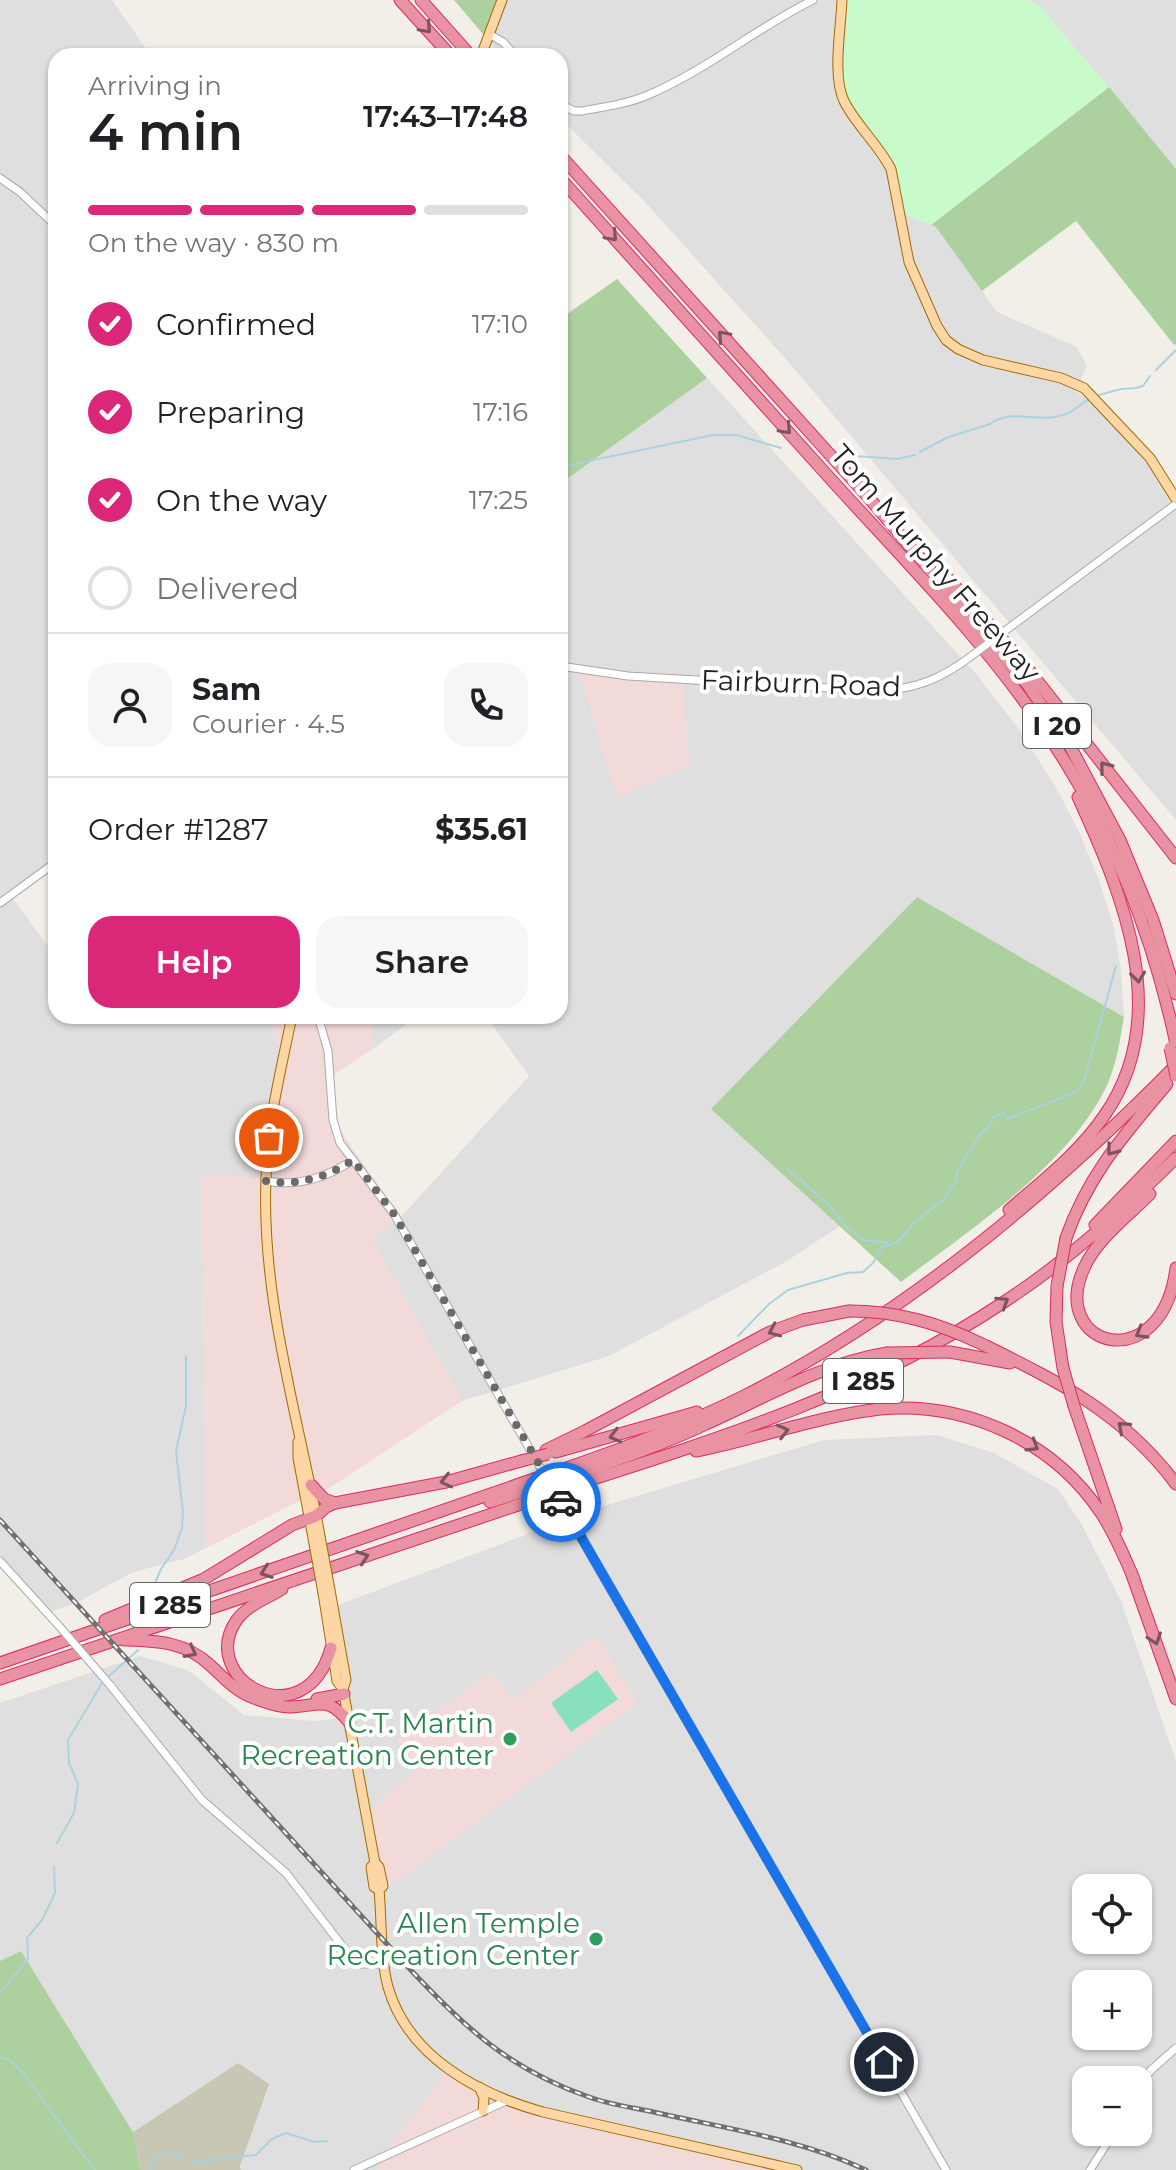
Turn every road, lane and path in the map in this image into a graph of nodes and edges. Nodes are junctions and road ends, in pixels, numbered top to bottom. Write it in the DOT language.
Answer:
graph roads {
  1 [pos="400,0"];
  2 [pos="421,0"];
  3 [pos="502,0"];
  4 [pos="813,0"];
  5 [pos="842,0"];
  6 [pos="489,34"];
  7 [pos="444,48"];
  8 [pos="464,48"];
  9 [pos="484,48"];
  10 [pos="509,48"];
  11 [pos="568,108"];
  12 [pos="568,164"];
  13 [pos="0,178"];
  14 [pos="568,187"];
  15 [pos="48,218"];
  16 [pos="869,498"];
  17 [pos="1176,501"];
  18 [pos="568,667"];
  19 [pos="1013,686"];
  20 [pos="1078,797"];
  21 [pos="1176,856"];
  22 [pos="48,868"];
  23 [pos="0,903"];
  24 [pos="1176,994"];
  25 [pos="290,1024"];
  26 [pos="320,1024"];
  27 [pos="1174,1044"];
  28 [pos="1176,1066"];
  29 [pos="1176,1076"];
  30 [pos="1176,1141"];
  31 [pos="1176,1158"];
  32 [pos="353,1160"];
  33 [pos="1176,1166"];
  34 [pos="266,1181"];
  35 [pos="1055,1265"];
  36 [pos="1176,1268"];
  37 [pos="934,1276"];
  38 [pos="1045,1375"];
  39 [pos="743,1397"];
  40 [pos="299,1438"];
  41 [pos="547,1452"];
  42 [pos="652,1460"];
  43 [pos="563,1479"];
  44 [pos="1176,1484"];
  45 [pos="311,1485"];
  46 [pos="537,1488"];
  47 [pos="335,1503"];
  48 [pos="313,1517"];
  49 [pos="0,1561"];
  50 [pos="300,1578"];
  51 [pos="1134,1579"];
  52 [pos="326,1592"];
  53 [pos="115,1639"];
  54 [pos="52,1645"];
  55 [pos="331,1648"];
  56 [pos="0,1663"];
  57 [pos="0,1679"];
  58 [pos="344,1692"];
  59 [pos="290,1696"];
  60 [pos="1176,1699"];
  61 [pos="264,1701"];
  62 [pos="349,1722"];
  63 [pos="385,1964"];
  64 [pos="1176,2048"];
  65 [pos="1152,2070"];
  66 [pos="479,2087"];
  67 [pos="506,2101"];
  68 [pos="483,2111"];
  69 [pos="1105,2146"];
  70 [pos="354,2170"];
  71 [pos="797,2170"];
  72 [pos="946,2170"];
  73 [pos="1090,2170"];
  1 -- 7 [label="highway, one-way"];
  2 -- 8 [label="highway"];
  3 -- 6 [label="main road"];
  4 -- 11 [label="street"];
  5 -- 17 [label="main road"];
  6 -- 9 [label="main road"];
  6 -- 10 [label="street"];
  16 -- 12 [label="highway, Tom Murphy Freeway / I 20, one-way"];
  13 -- 15 [label="street"];
  14 -- 19 [label="highway, Tom Murphy Freeway / I 20, one-way"];
  21 -- 16 [label="highway, one-way"];
  16 -- 24 [label="highway, Tom Murphy Freeway / I 20"];
  17 -- 18 [label="street, Fairburn Road, bridge"];
  19 -- 20 [label="highway"];
  19 -- 27 [label="highway, Tom Murphy Freeway / I 20"];
  20 -- 27 [label="highway"];
  20 -- 37 [label="highway, one-way"];
  22 -- 23 [label="street"];
  25 -- 34 [label="main road"];
  26 -- 32 [label="street"];
  27 -- 29 [label="highway, bridge"];
  28 -- 37 [label="highway, I 285"];
  28 -- 51 [label="highway, one-way, bridge"];
  30 -- 35 [label="highway"];
  31 -- 35 [label="highway, I 285"];
  32 -- 34 [label="street"];
  32 -- 72 [label="street"];
  36 -- 33 [label="highway, one-way"];
  34 -- 40 [label="main road"];
  42 -- 35 [label="highway, I 285, one-way"];
  37 -- 39 [label="highway, I 285"];
  38 -- 41 [label="highway, one-way, bridge"];
  38 -- 43 [label="highway, bridge"];
  44 -- 38 [label="highway, one-way"];
  39 -- 41 [label="highway, one-way"];
  39 -- 43 [label="highway, I 285"];
  40 -- 45 [label="main road"];
  40 -- 48 [label="main road"];
  41 -- 47 [label="highway, one-way, bridge"];
  42 -- 43 [label="highway, I 285"];
  42 -- 51 [label="highway, one-way"];
  43 -- 46 [label="highway, I 285, bridge"];
  43 -- 46 [label="highway, I 285, bridge"];
  45 -- 47 [label="highway"];
  45 -- 48 [label="main road"];
  50 -- 46 [label="highway, I 285, one-way"];
  46 -- 54 [label="highway, I 285, one-way"];
  47 -- 48 [label="highway"];
  48 -- 52 [label="main road, bridge"];
  48 -- 54 [label="highway"];
  49 -- 63 [label="street, bridge"];
  50 -- 53 [label="highway, I 285"];
  50 -- 59 [label="highway"];
  51 -- 60 [label="highway, one-way"];
  52 -- 55 [label="main road"];
  52 -- 58 [label="main road"];
  53 -- 57 [label="highway, I 285"];
  53 -- 61 [label="highway, one-way"];
  54 -- 56 [label="highway, I 285"];
  55 -- 58 [label="main road"];
  55 -- 59 [label="highway"];
  58 -- 59 [label="highway"];
  58 -- 61 [label="highway"];
  58 -- 62 [label="main road"];
  61 -- 62 [label="highway"];
  62 -- 63 [label="main road"];
  63 -- 66 [label="main road"];
  64 -- 65 [label="street"];
  66 -- 67 [label="main road"];
  66 -- 68 [label="main road"];
  67 -- 68 [label="street"];
  67 -- 71 [label="main road"];
  68 -- 70 [label="street"];
  69 -- 73 [label="street"];
}
